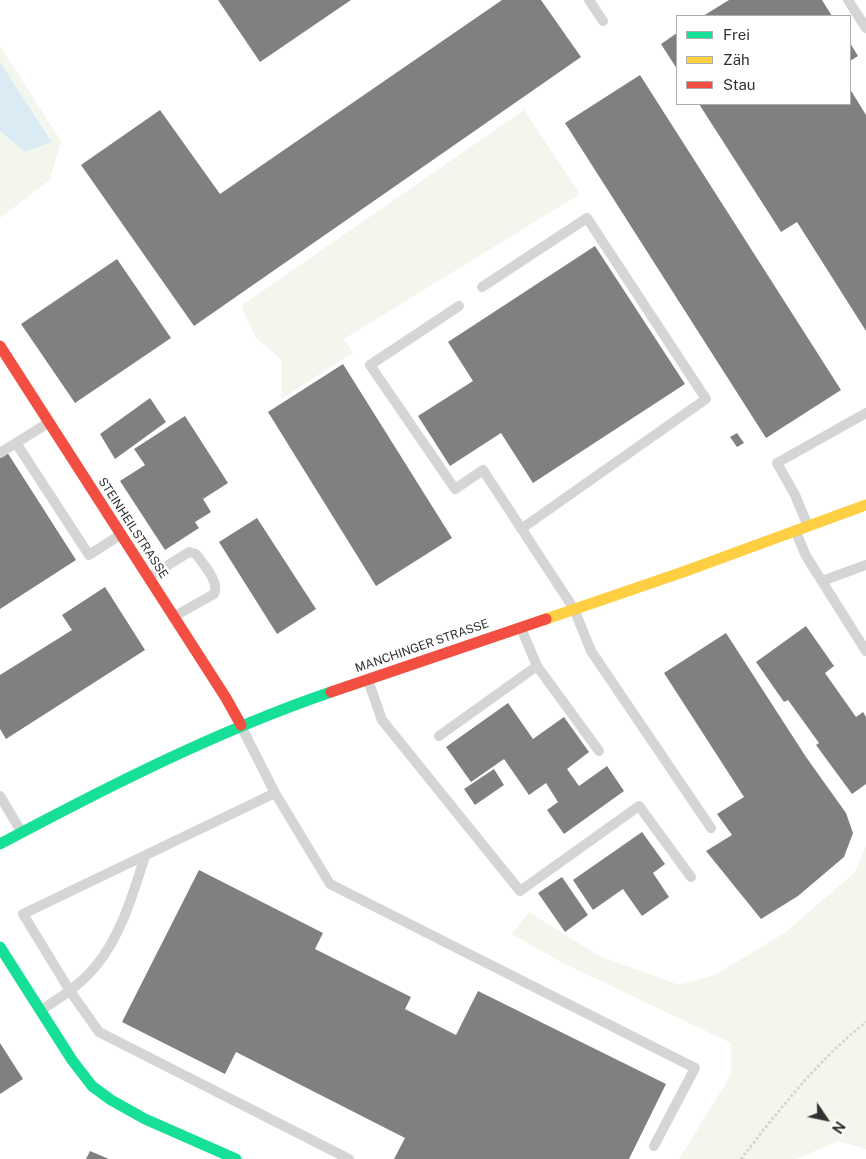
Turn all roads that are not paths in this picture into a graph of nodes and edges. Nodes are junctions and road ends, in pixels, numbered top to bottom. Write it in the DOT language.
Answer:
graph roads {
  1 [pos="589,0"];
  2 [pos="848,0"];
  3 [pos="603,21"];
  4 [pos="866,28"];
  5 [pos="482,287"];
  6 [pos="459,306"];
  7 [pos="0,346"];
  8 [pos="866,413"];
  9 [pos="49,422"];
  10 [pos="16,443"];
  11 [pos="0,453"];
  12 [pos="866,505"];
  13 [pos="808,528"];
  14 [pos="521,529"];
  15 [pos="796,532"];
  16 [pos="121,535"];
  17 [pos="866,565"];
  18 [pos="148,577"];
  19 [pos="822,580"];
  20 [pos="574,609"];
  21 [pos="174,617"];
  22 [pos="520,627"];
  23 [pos="866,651"];
  24 [pos="537,666"];
  25 [pos="368,679"];
  26 [pos="241,725"];
  27 [pos="439,736"];
  28 [pos="599,752"];
  29 [pos="274,793"];
  30 [pos="0,796"];
  31 [pos="711,828"];
  32 [pos="21,832"];
  33 [pos="0,844"];
  34 [pos="145,856"];
  35 [pos="691,876"];
  36 [pos="0,947"];
  37 [pos="70,991"];
  38 [pos="40,1011"];
  39 [pos="654,1146"];
  40 [pos="236,1159"];
  41 [pos="349,1159"];
  1 -- 3 [label="lane"];
  2 -- 4 [label="lane"];
  5 -- 14 [label="lane"];
  6 -- 14 [label="lane"];
  7 -- 9 [label="main road, STEINHEILSTRASSE"];
  8 -- 13 [label="lane"];
  9 -- 10 [label="lane"];
  9 -- 16 [label="main road, STEINHEILSTRASSE"];
  10 -- 11 [label="lane"];
  10 -- 16 [label="lane"];
  12 -- 13 [label="main road, MANCHINGER STRASSE"];
  13 -- 15 [label="main road, MANCHINGER STRASSE"];
  14 -- 20 [label="lane"];
  15 -- 19 [label="lane"];
  15 -- 20 [label="main road, MANCHINGER STRASSE"];
  16 -- 18 [label="main road, STEINHEILSTRASSE"];
  17 -- 19 [label="lane"];
  18 -- 21 [label="main road, STEINHEILSTRASSE"];
  18 -- 21 [label="lane"];
  19 -- 23 [label="lane"];
  20 -- 22 [label="main road, MANCHINGER STRASSE"];
  20 -- 31 [label="lane"];
  21 -- 26 [label="main road, STEINHEILSTRASSE"];
  22 -- 24 [label="lane"];
  22 -- 25 [label="main road, MANCHINGER STRASSE"];
  24 -- 27 [label="lane"];
  24 -- 28 [label="lane"];
  25 -- 26 [label="main road, MANCHINGER STRASSE"];
  25 -- 35 [label="lane"];
  26 -- 29 [label="lane"];
  26 -- 32 [label="main road, MANCHINGER STRASSE"];
  29 -- 34 [label="lane"];
  29 -- 39 [label="lane"];
  30 -- 32 [label="lane"];
  32 -- 33 [label="main road, MANCHINGER STRASSE"];
  34 -- 37 [label="lane"];
  34 -- 37 [label="lane"];
  36 -- 38 [label="main road"];
  37 -- 38 [label="lane"];
  37 -- 41 [label="lane"];
  38 -- 40 [label="main road"];
}
